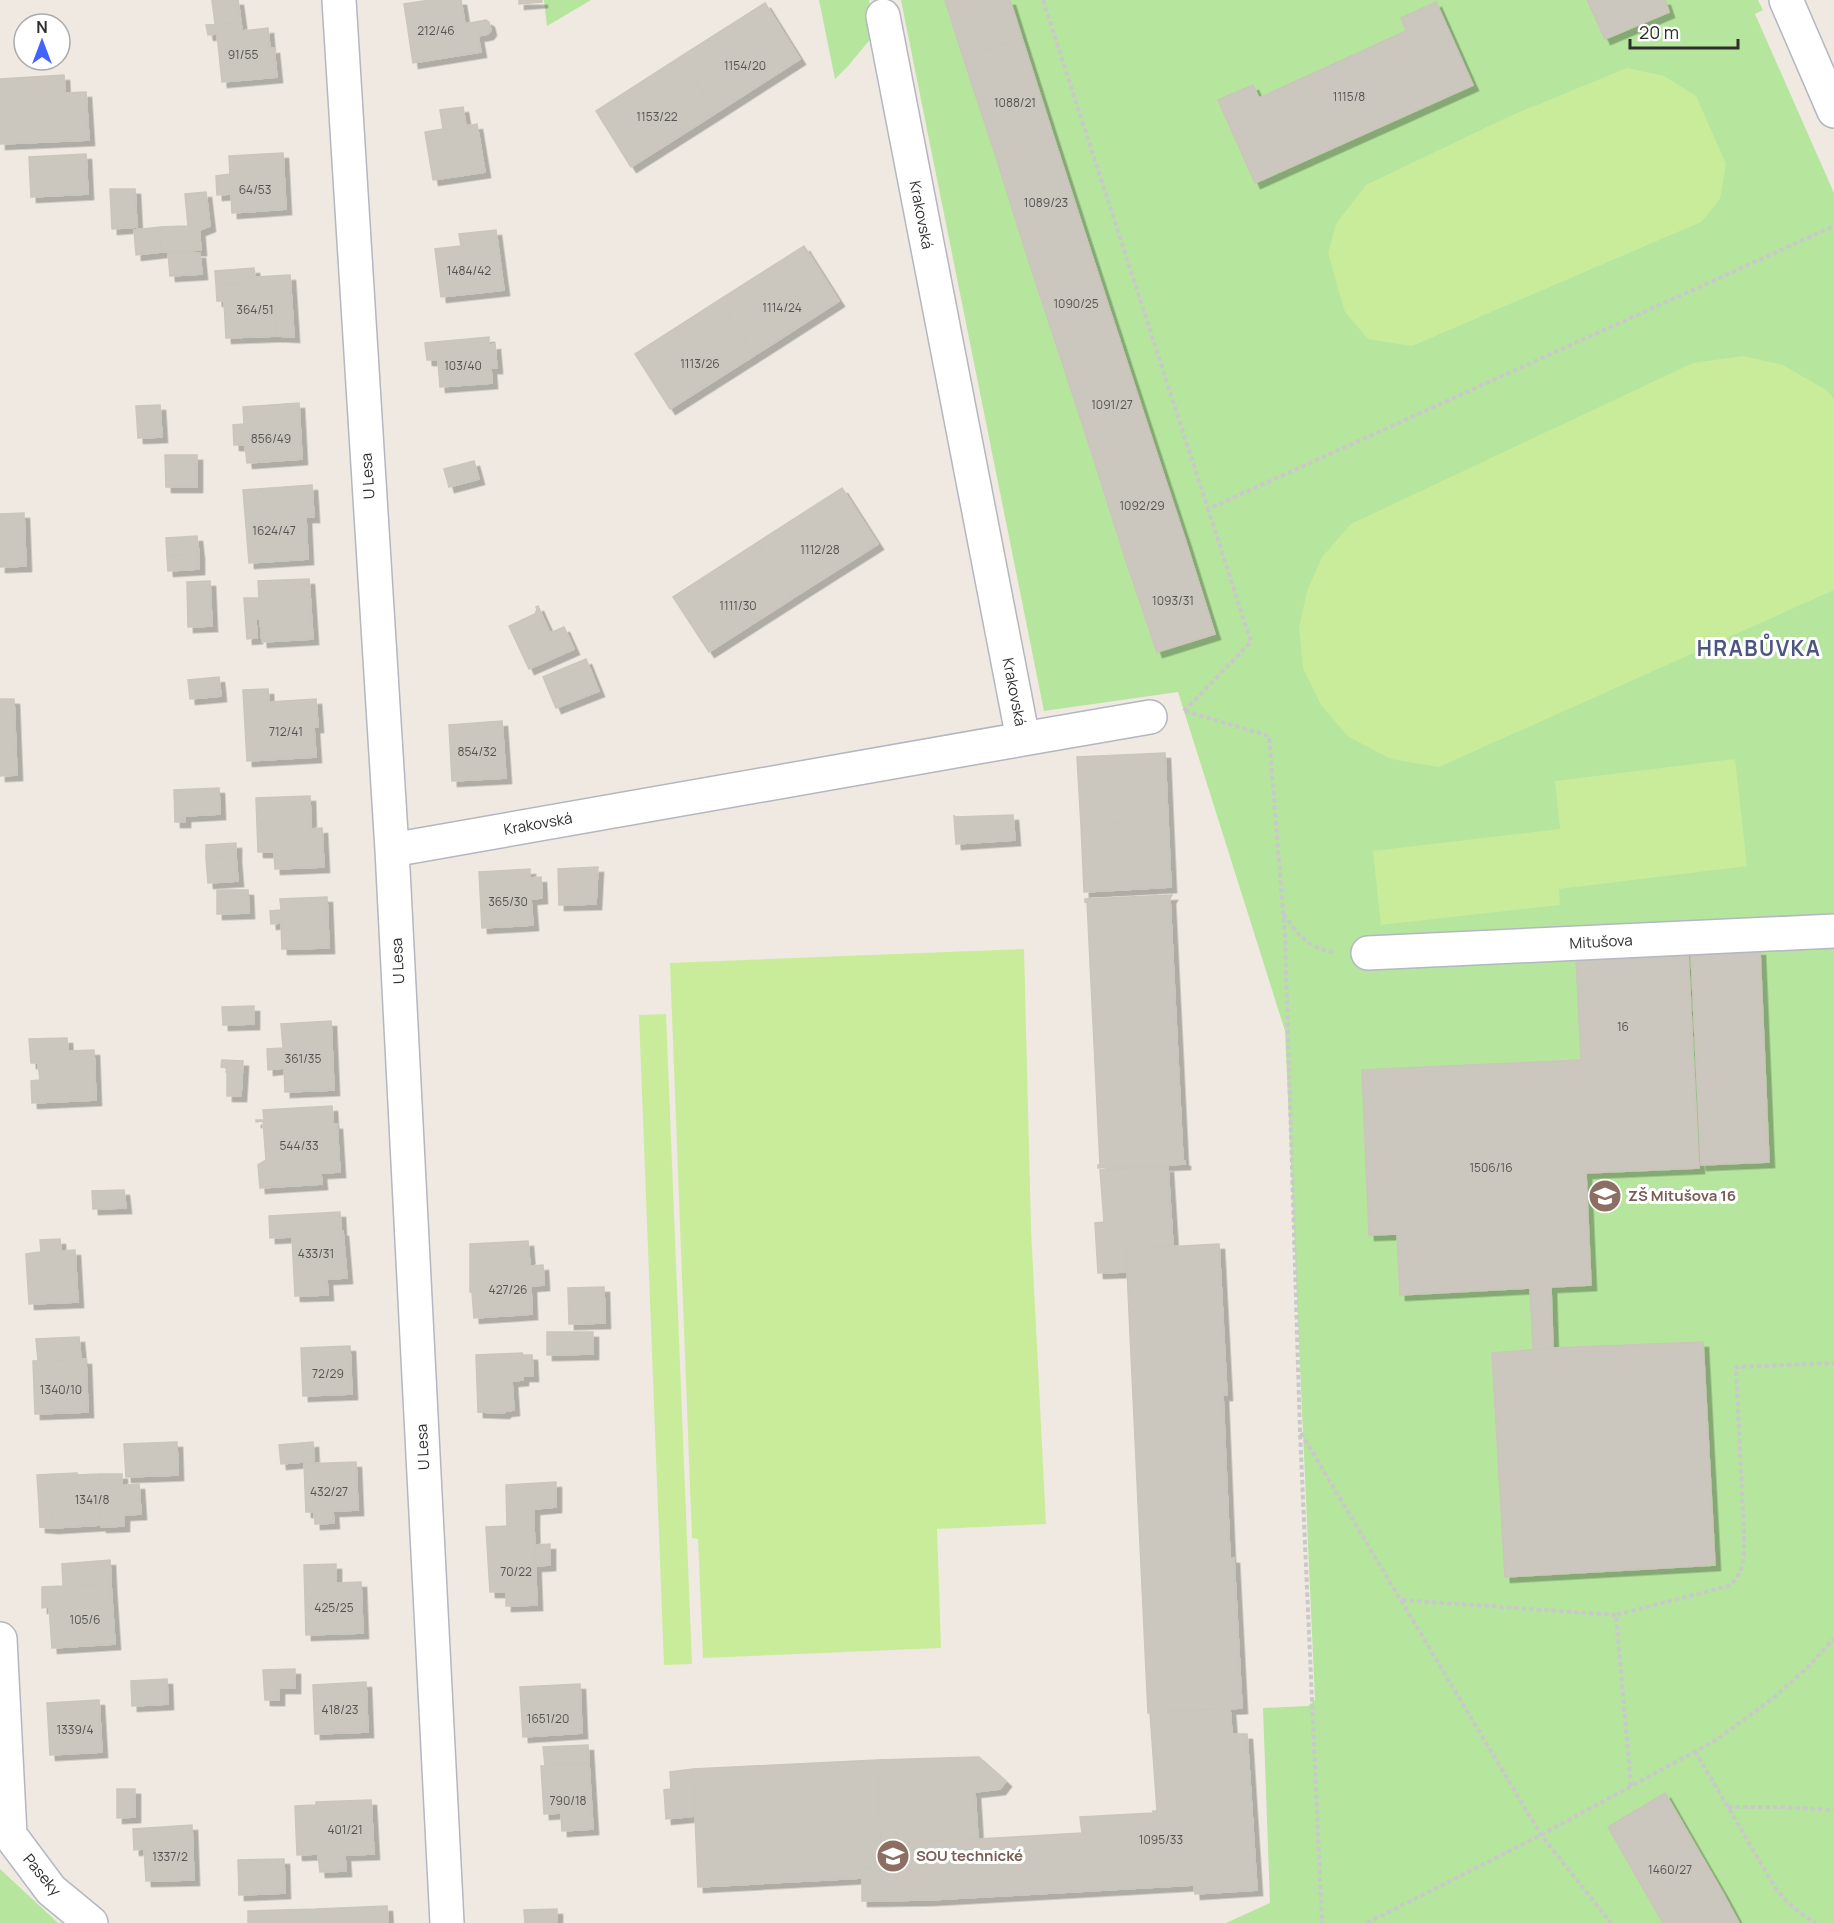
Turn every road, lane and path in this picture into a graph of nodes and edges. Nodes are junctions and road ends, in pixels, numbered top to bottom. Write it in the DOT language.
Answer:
graph roads {
  1 [pos="339,0"];
  2 [pos="1043,0"];
  3 [pos="1786,0"];
  4 [pos="883,16"];
  5 [pos="1834,111"];
  6 [pos="1834,226"];
  7 [pos="1208,509"];
  8 [pos="1185,711"];
  9 [pos="1150,717"];
  10 [pos="1023,739"];
  11 [pos="392,850"];
  12 [pos="1283,913"];
  13 [pos="1834,931"];
  14 [pos="1368,952"];
  15 [pos="1834,1363"];
  16 [pos="1300,1432"];
  17 [pos="1401,1600"];
  18 [pos="1616,1615"];
  19 [pos="1834,1638"];
  20 [pos="0,1639"];
  21 [pos="1695,1751"];
  22 [pos="1631,1786"];
  23 [pos="1727,1807"];
  24 [pos="1834,1810"];
  25 [pos="1541,1835"];
  26 [pos="91,1923"];
  27 [pos="447,1923"];
  28 [pos="1322,1923"];
  29 [pos="1367,1923"];
  30 [pos="1611,1923"];
  31 [pos="1816,1923"];
  1 -- 11 [label="street, U Lesa"];
  2 -- 7 [label="path"];
  3 -- 5 [label="street"];
  4 -- 10 [label="street, Krakovská"];
  6 -- 7 [label="path"];
  7 -- 8 [label="path"];
  8 -- 9 [label="path"];
  8 -- 12 [label="path"];
  9 -- 10 [label="street"];
  10 -- 11 [label="street, Krakovská"];
  11 -- 27 [label="street, U Lesa"];
  12 -- 14 [label="path"];
  12 -- 16 [label="path"];
  13 -- 14 [label="street, Mitušova"];
  15 -- 18 [label="path"];
  16 -- 17 [label="path"];
  16 -- 28 [label="path"];
  17 -- 18 [label="path"];
  17 -- 25 [label="path"];
  18 -- 22 [label="path"];
  19 -- 21 [label="path"];
  20 -- 26 [label="street, Paseky"];
  21 -- 22 [label="path"];
  21 -- 23 [label="path"];
  22 -- 25 [label="path"];
  23 -- 24 [label="path"];
  23 -- 31 [label="path"];
  25 -- 29 [label="path"];
  25 -- 30 [label="path"];
}
